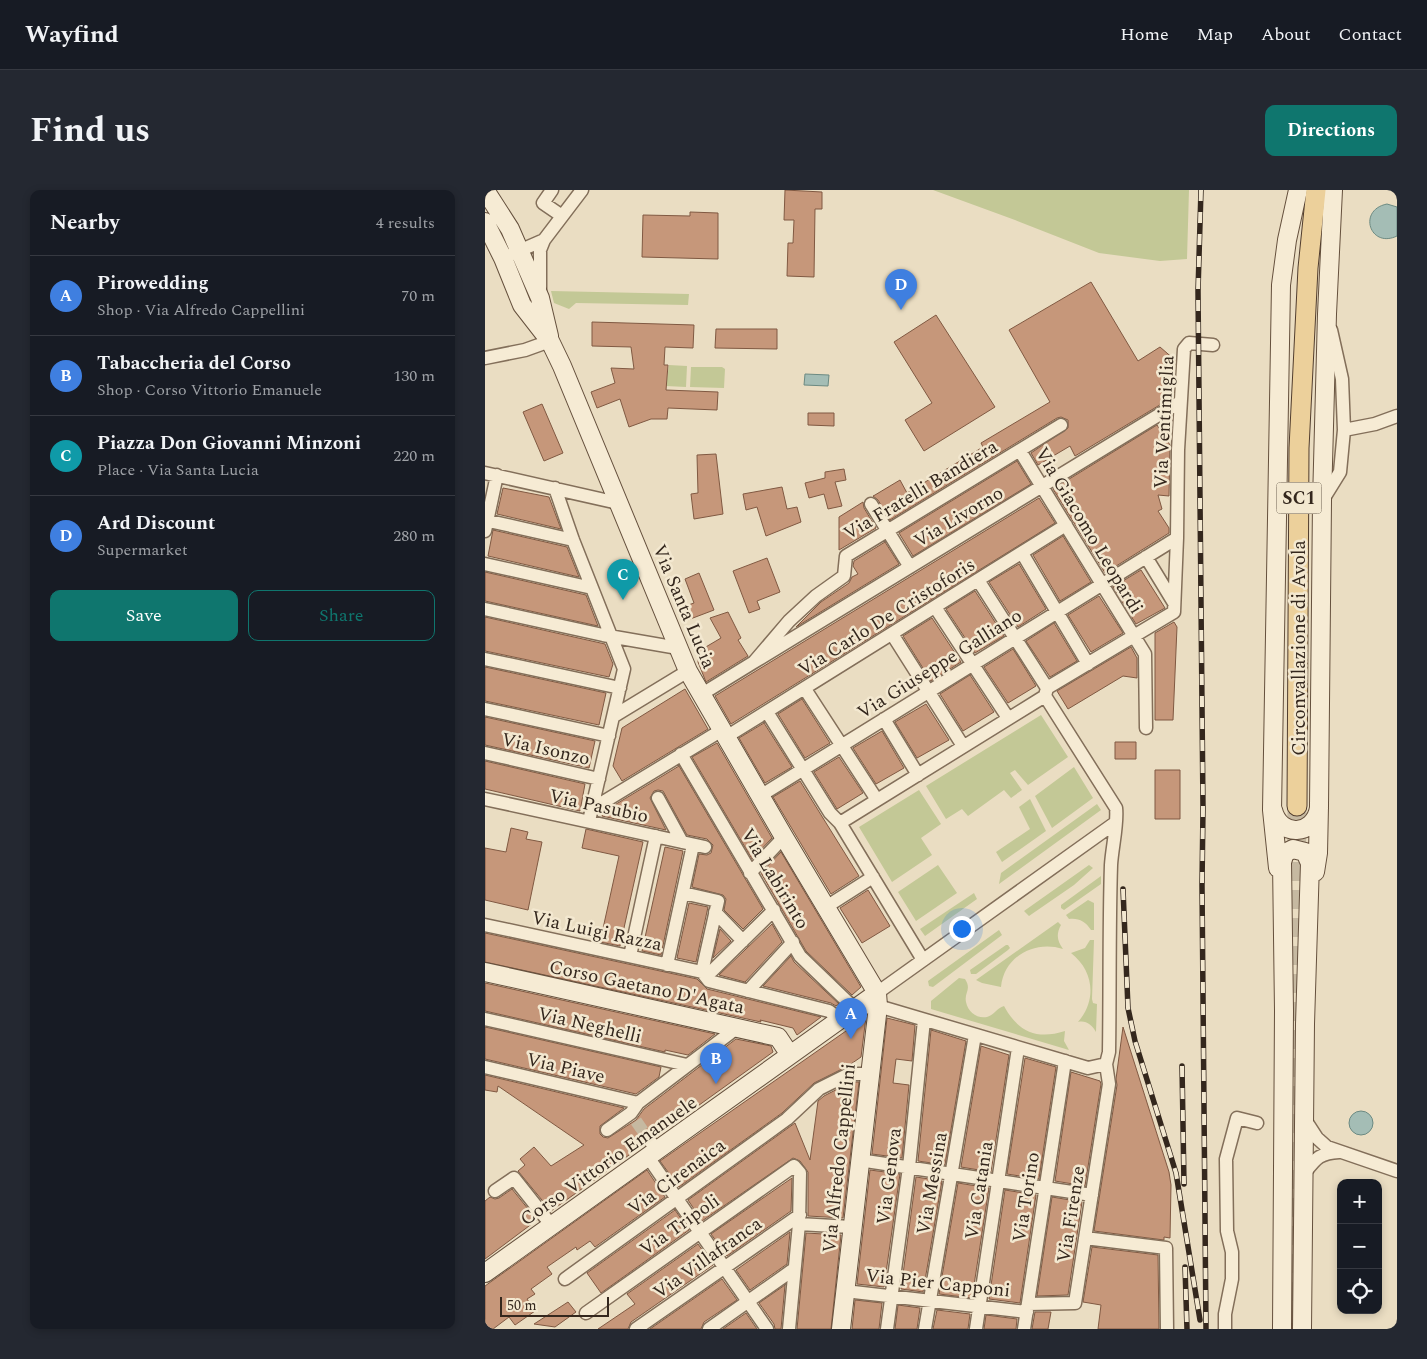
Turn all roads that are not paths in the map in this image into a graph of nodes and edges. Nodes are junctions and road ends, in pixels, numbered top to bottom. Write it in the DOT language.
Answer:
graph roads {
  1 [pos="552,190"];
  2 [pos="582,190"];
  3 [pos="1298,190"];
  4 [pos="1316,190"];
  5 [pos="1333,190"];
  6 [pos="488,194"];
  7 [pos="562,216"];
  8 [pos="485,222"];
  9 [pos="544,240"];
  10 [pos="511,254"];
  11 [pos="540,298"];
  12 [pos="1327,314"];
  13 [pos="550,341"];
  14 [pos="1213,345"];
  15 [pos="485,358"];
  16 [pos="1181,402"];
  17 [pos="1397,416"];
  18 [pos="1061,425"];
  19 [pos="1344,430"];
  20 [pos="1020,450"];
  21 [pos="491,474"];
  22 [pos="550,487"];
  23 [pos="1042,487"];
  24 [pos="1322,501"];
  25 [pos="618,504"];
  26 [pos="871,504"];
  27 [pos="486,524"];
  28 [pos="1065,526"];
  29 [pos="887,530"];
  30 [pos="1177,533"];
  31 [pos="569,539"];
  32 [pos="1022,553"];
  33 [pos="1141,560"];
  34 [pos="485,564"];
  35 [pos="910,567"];
  36 [pos="978,580"];
  37 [pos="1101,584"];
  38 [pos="588,587"];
  39 [pos="1174,603"];
  40 [pos="935,607"];
  41 [pos="485,609"];
  42 [pos="1057,612"];
  43 [pos="1131,633"];
  44 [pos="892,634"];
  45 [pos="608,635"];
  46 [pos="1015,638"];
  47 [pos="678,648"];
  48 [pos="485,659"];
  49 [pos="1086,660"];
  50 [pos="754,662"];
  51 [pos="973,664"];
  52 [pos="688,671"];
  53 [pos="621,684"];
  54 [pos="805,688"];
  55 [pos="1045,688"];
  56 [pos="929,692"];
  57 [pos="702,694"];
  58 [pos="485,709"];
  59 [pos="767,712"];
  60 [pos="1005,713"];
  61 [pos="613,716"];
  62 [pos="884,719"];
  63 [pos="1146,728"];
  64 [pos="724,734"];
  65 [pos="609,736"];
  66 [pos="960,741"];
  67 [pos="841,746"];
  68 [pos="485,753"];
  69 [pos="681,754"];
  70 [pos="803,770"];
  71 [pos="918,775"];
  72 [pos="599,779"];
  73 [pos="760,796"];
  74 [pos="658,798"];
  75 [pos="485,799"];
  76 [pos="877,800"];
  77 [pos="1297,806"];
  78 [pos="1319,806"];
  79 [pos="1273,810"];
  80 [pos="590,815"];
  81 [pos="840,823"];
  82 [pos="1115,824"];
  83 [pos="656,836"];
  84 [pos="784,837"];
  85 [pos="693,845"];
  86 [pos="750,873"];
  87 [pos="868,880"];
  88 [pos="683,893"];
  89 [pos="826,907"];
  90 [pos="773,910"];
  91 [pos="715,912"];
  92 [pos="1283,921"];
  93 [pos="1308,921"];
  94 [pos="485,924"];
  95 [pos="743,941"];
  96 [pos="793,942"];
  97 [pos="630,956"];
  98 [pos="923,960"];
  99 [pos="667,964"];
  100 [pos="485,972"];
  101 [pos="702,972"];
  102 [pos="748,991"];
  103 [pos="877,999"];
  104 [pos="855,1009"];
  105 [pos="485,1019"];
  106 [pos="840,1019"];
  107 [pos="924,1024"];
  108 [pos="738,1027"];
  109 [pos="974,1039"];
  110 [pos="1018,1052"];
  111 [pos="790,1055"];
  112 [pos="1106,1064"];
  113 [pos="687,1065"];
  114 [pos="1064,1066"];
  115 [pos="485,1067"];
  116 [pos="869,1074"];
  117 [pos="635,1113"];
  118 [pos="1304,1118"];
  119 [pos="1257,1123"];
  120 [pos="607,1130"];
  121 [pos="652,1149"];
  122 [pos="1342,1152"];
  123 [pos="859,1160"];
  124 [pos="909,1167"];
  125 [pos="1397,1172"];
  126 [pos="952,1174"];
  127 [pos="1303,1175"];
  128 [pos="998,1181"];
  129 [pos="1045,1188"];
  130 [pos="495,1191"];
  131 [pos="1092,1195"];
  132 [pos="677,1198"];
  133 [pos="800,1220"];
  134 [pos="552,1226"];
  135 [pos="851,1227"];
  136 [pos="700,1232"];
  137 [pos="1085,1238"];
  138 [pos="724,1267"];
  139 [pos="794,1269"];
  140 [pos="485,1273"];
  141 [pos="565,1279"];
  142 [pos="845,1291"];
  143 [pos="891,1295"];
  144 [pos="930,1299"];
  145 [pos="748,1302"];
  146 [pos="979,1305"];
  147 [pos="1027,1308"];
  148 [pos="586,1313"];
  149 [pos="636,1329"];
  150 [pos="709,1329"];
  151 [pos="767,1329"];
  152 [pos="789,1329"];
  153 [pos="841,1329"];
  154 [pos="887,1329"];
  155 [pos="925,1329"];
  156 [pos="976,1329"];
  157 [pos="1024,1329"];
  158 [pos="1167,1329"];
  159 [pos="1225,1329"];
  160 [pos="1282,1329"];
  161 [pos="1302,1329"];
  1 -- 7 [label="street"];
  2 -- 7 [label="street"];
  3 -- 79 [label="street"];
  4 -- 77 [label="main road, Circonvallazione di Avola / SC1"];
  5 -- 12 [label="street"];
  6 -- 10 [label="street"];
  7 -- 9 [label="street"];
  8 -- 10 [label="street, Via Santa Lucia"];
  9 -- 10 [label="street"];
  9 -- 11 [label="street"];
  10 -- 11 [label="street"];
  10 -- 13 [label="street, Via Santa Lucia"];
  11 -- 13 [label="street"];
  12 -- 19 [label="street"];
  12 -- 24 [label="street"];
  13 -- 15 [label="street"];
  13 -- 25 [label="street, Via Santa Lucia"];
  14 -- 16 [label="street, Via Ventimiglia"];
  16 -- 23 [label="street, Via Livorno"];
  16 -- 30 [label="street, Via Ventimiglia"];
  17 -- 19 [label="street"];
  18 -- 20 [label="street, Via Fratelli Bandiera"];
  19 -- 24 [label="street"];
  20 -- 23 [label="street, Via Giacomo Leopardi"];
  20 -- 29 [label="street, Via Fratelli Bandiera"];
  21 -- 22 [label="street"];
  21 -- 27 [label="street"];
  22 -- 25 [label="street"];
  22 -- 31 [label="street"];
  23 -- 28 [label="street, Via Giacomo Leopardi"];
  23 -- 35 [label="street, Via Livorno"];
  24 -- 78 [label="street"];
  25 -- 47 [label="street, Via Santa Lucia"];
  26 -- 29 [label="street"];
  27 -- 31 [label="street"];
  28 -- 32 [label="street, Via Carlo De Cristoforis"];
  28 -- 37 [label="street, Via Giacomo Leopardi"];
  29 -- 35 [label="street"];
  29 -- 50 [label="street, Via Fratelli Bandiera"];
  30 -- 33 [label="street, Via Giuseppe Galliano"];
  30 -- 39 [label="street, Via Ventimiglia"];
  31 -- 38 [label="street"];
  32 -- 36 [label="street, Via Carlo De Cristoforis"];
  32 -- 42 [label="street"];
  33 -- 37 [label="street, Via Giuseppe Galliano"];
  33 -- 39 [label="street"];
  34 -- 38 [label="street"];
  35 -- 50 [label="street, Via Livorno"];
  36 -- 40 [label="street, Via Carlo De Cristoforis"];
  36 -- 46 [label="street, Via Firenze"];
  37 -- 42 [label="street, Via Giuseppe Galliano"];
  37 -- 43 [label="street, Via Giacomo Leopardi"];
  38 -- 45 [label="street"];
  39 -- 43 [label="street"];
  40 -- 44 [label="street, Via Carlo De Cristoforis"];
  40 -- 51 [label="street"];
  41 -- 45 [label="street"];
  42 -- 46 [label="street, Via Giuseppe Galliano"];
  42 -- 49 [label="street"];
  43 -- 49 [label="street"];
  43 -- 63 [label="street, Via Giacomo Leopardi"];
  44 -- 54 [label="street, Via Carlo De Cristoforis"];
  44 -- 56 [label="street"];
  45 -- 47 [label="street"];
  45 -- 53 [label="street"];
  46 -- 51 [label="street, Via Giuseppe Galliano"];
  46 -- 55 [label="street, Via Firenze"];
  47 -- 52 [label="street, Via Santa Lucia"];
  48 -- 53 [label="street"];
  49 -- 55 [label="street"];
  50 -- 57 [label="street, Via Fratelli Bandiera"];
  51 -- 56 [label="street, Via Giuseppe Galliano"];
  51 -- 60 [label="street"];
  52 -- 57 [label="street, Via Santa Lucia"];
  52 -- 61 [label="street"];
  53 -- 61 [label="street"];
  54 -- 59 [label="street, Via Carlo De Cristoforis"];
  54 -- 67 [label="street"];
  55 -- 60 [label="street"];
  55 -- 82 [label="street, Via Firenze"];
  56 -- 62 [label="street, Via Giuseppe Galliano"];
  56 -- 66 [label="street"];
  57 -- 64 [label="street, Via Santa Lucia"];
  58 -- 65 [label="street"];
  59 -- 64 [label="street, Via Carlo De Cristoforis"];
  59 -- 70 [label="street"];
  60 -- 66 [label="street"];
  61 -- 65 [label="street"];
  62 -- 67 [label="street, Via Giuseppe Galliano"];
  62 -- 71 [label="street"];
  64 -- 69 [label="street, Via Carlo De Cristoforis"];
  64 -- 73 [label="street, Via Santa Lucia"];
  65 -- 72 [label="street"];
  66 -- 71 [label="street"];
  67 -- 70 [label="street, Via Giuseppe Galliano"];
  67 -- 76 [label="street"];
  68 -- 72 [label="street, Via Isonzo"];
  69 -- 80 [label="street, Via Carlo De Cristoforis"];
  69 -- 86 [label="street, Via Labirinto"];
  70 -- 73 [label="street, Via Giuseppe Galliano"];
  70 -- 81 [label="street"];
  71 -- 76 [label="street"];
  72 -- 80 [label="street"];
  73 -- 84 [label="street, Via Santa Lucia"];
  74 -- 85 [label="street"];
  75 -- 80 [label="street, Via Pasubio"];
  76 -- 81 [label="street"];
  78 -- 79 [label="street"];
  78 -- 93 [label="street"];
  79 -- 92 [label="street"];
  80 -- 83 [label="street, Via Pasubio"];
  81 -- 87 [label="street"];
  82 -- 98 [label="street"];
  82 -- 112 [label="street, Via Firenze"];
  83 -- 85 [label="street, Via Pasubio"];
  83 -- 97 [label="street"];
  84 -- 86 [label="street"];
  84 -- 89 [label="street, Via Santa Lucia"];
  85 -- 88 [label="street"];
  86 -- 90 [label="street, Via Labirinto"];
  87 -- 89 [label="street"];
  87 -- 98 [label="street"];
  88 -- 91 [label="street"];
  88 -- 99 [label="street"];
  89 -- 103 [label="street, Via Santa Lucia"];
  90 -- 95 [label="street"];
  90 -- 96 [label="street, Via Labirinto"];
  91 -- 95 [label="street"];
  91 -- 101 [label="street"];
  92 -- 93 [label="street"];
  92 -- 160 [label="street"];
  93 -- 118 [label="street"];
  94 -- 97 [label="street, Via Luigi Razza"];
  95 -- 101 [label="street"];
  96 -- 102 [label="street"];
  96 -- 104 [label="street, Via Labirinto"];
  97 -- 99 [label="street, Via Luigi Razza"];
  98 -- 103 [label="street"];
  99 -- 101 [label="street, Via Luigi Razza"];
  100 -- 108 [label="street, Corso Gaetano D'Agata"];
  101 -- 102 [label="street, Via Luigi Razza"];
  102 -- 106 [label="street, Via Luigi Razza"];
  103 -- 104 [label="street, Corso Vittorio Emanuele"];
  103 -- 107 [label="street"];
  103 -- 116 [label="street, Via Alfredo Cappellini"];
  104 -- 106 [label="street, Corso Vittorio Emanuele"];
  105 -- 113 [label="street, Via Neghelli"];
  106 -- 111 [label="street, Corso Vittorio Emanuele"];
  107 -- 109 [label="street"];
  107 -- 124 [label="street, Via Genova"];
  108 -- 111 [label="street, Corso Gaetano D'Agata"];
  108 -- 113 [label="street"];
  109 -- 110 [label="street"];
  109 -- 126 [label="street, Via Messina"];
  110 -- 114 [label="street"];
  110 -- 128 [label="street, Via Catania"];
  111 -- 121 [label="street, Corso Vittorio Emanuele"];
  112 -- 114 [label="street"];
  112 -- 131 [label="street, Via Firenze"];
  113 -- 117 [label="street"];
  114 -- 129 [label="street, Via Torino"];
  115 -- 117 [label="street, Via Piave"];
  116 -- 123 [label="street, Via Alfredo Cappellini"];
  116 -- 132 [label="street, Via Cirenaica"];
  117 -- 120 [label="street"];
  118 -- 122 [label="street"];
  118 -- 127 [label="street"];
  119 -- 159 [label="street"];
  121 -- 132 [label="street"];
  121 -- 134 [label="street, Corso Vittorio Emanuele"];
  122 -- 125 [label="street"];
  122 -- 127 [label="street"];
  123 -- 124 [label="street"];
  123 -- 135 [label="street, Via Alfredo Cappellini"];
  124 -- 126 [label="street"];
  124 -- 143 [label="street, Via Genova"];
  126 -- 128 [label="street"];
  126 -- 144 [label="street, Via Messina"];
  127 -- 161 [label="street"];
  128 -- 129 [label="street"];
  128 -- 146 [label="street, Via Catania"];
  129 -- 131 [label="street"];
  129 -- 147 [label="street, Via Torino"];
  130 -- 134 [label="street"];
  131 -- 137 [label="street, Via Firenze"];
  132 -- 136 [label="street"];
  132 -- 141 [label="street, Via Cirenaica"];
  133 -- 135 [label="street"];
  133 -- 136 [label="street, Via Tripoli"];
  133 -- 138 [label="street, Via Villafranca"];
  133 -- 139 [label="street"];
  134 -- 140 [label="street, Corso Vittorio Emanuele"];
  135 -- 142 [label="street, Via Alfredo Cappellini"];
  136 -- 138 [label="street"];
  136 -- 148 [label="street, Via Tripoli"];
  137 -- 147 [label="street, Via Firenze"];
  137 -- 158 [label="street"];
  138 -- 145 [label="street"];
  138 -- 149 [label="street, Via Villafranca"];
  139 -- 145 [label="street"];
  139 -- 152 [label="street"];
  142 -- 143 [label="street, Via Pier Capponi"];
  142 -- 153 [label="street, Via Alfredo Cappellini"];
  143 -- 144 [label="street, Via Pier Capponi"];
  143 -- 154 [label="street, Via Genova"];
  144 -- 146 [label="street, Via Pier Capponi"];
  144 -- 155 [label="street, Via Messina"];
  145 -- 150 [label="street"];
  145 -- 151 [label="street"];
  146 -- 147 [label="street, Via Pier Capponi"];
  146 -- 156 [label="street, Via Catania"];
  147 -- 157 [label="street, Via Torino"];
}
